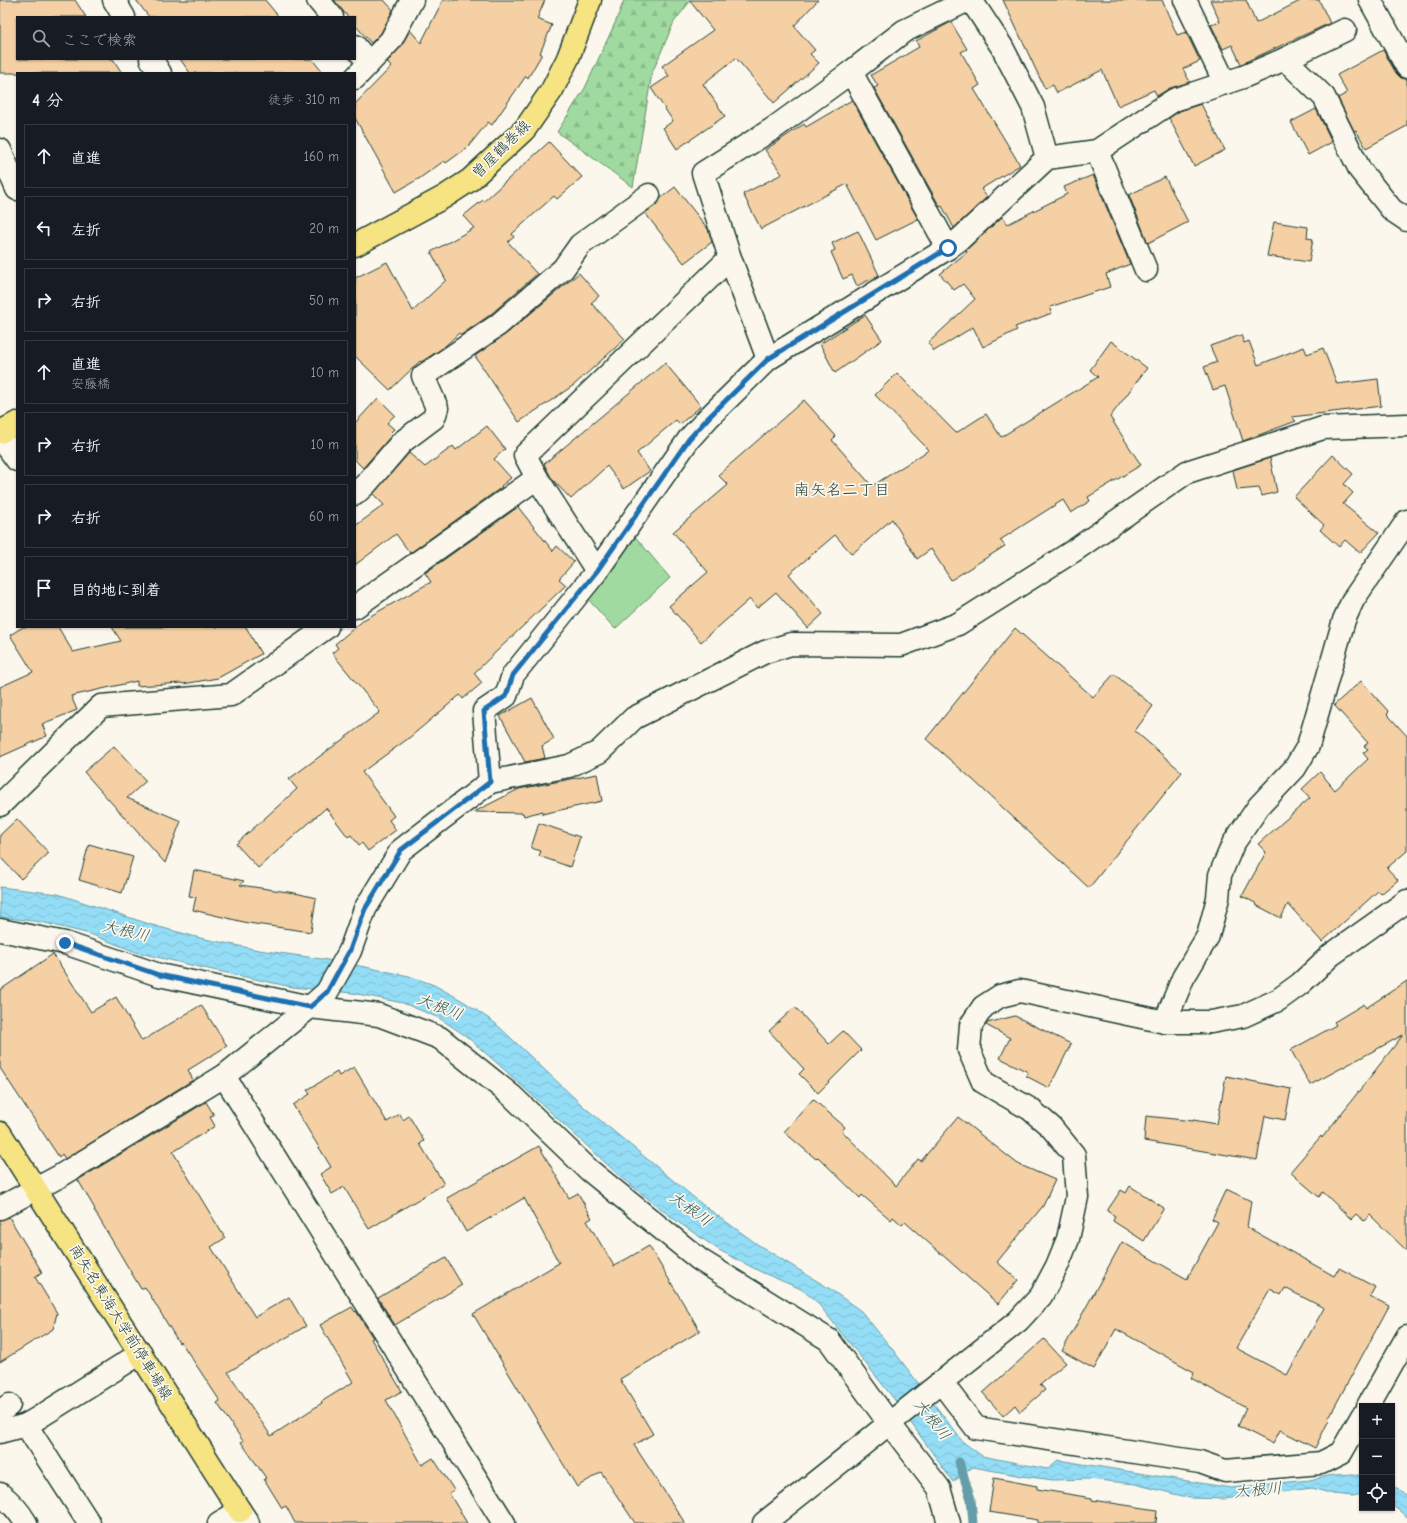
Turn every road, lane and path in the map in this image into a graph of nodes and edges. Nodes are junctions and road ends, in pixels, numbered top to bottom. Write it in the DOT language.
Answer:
graph roads {
  1 [pos="114,0"];
  2 [pos="318,0"];
  3 [pos="412,0"];
  4 [pos="590,0"];
  5 [pos="968,0"];
  6 [pos="971,0"];
  7 [pos="1185,0"];
  8 [pos="1370,0"];
  9 [pos="123,16"];
  10 [pos="331,16"];
  11 [pos="1344,30"];
  12 [pos="356,49"];
  13 [pos="1285,59"];
  14 [pos="152,60"];
  15 [pos="1407,67"];
  16 [pos="362,70"];
  17 [pos="159,72"];
  18 [pos="851,72"];
  19 [pos="1225,83"];
  20 [pos="0,150"];
  21 [pos="1098,151"];
  22 [pos="1047,158"];
  23 [pos="16,187"];
  24 [pos="649,195"];
  25 [pos="1407,220"];
  26 [pos="356,244"];
  27 [pos="948,248"];
  28 [pos="730,258"];
  29 [pos="1146,270"];
  30 [pos="768,359"];
  31 [pos="16,424"];
  32 [pos="1407,425"];
  33 [pos="0,432"];
  34 [pos="0,437"];
  35 [pos="16,459"];
  36 [pos="537,478"];
  37 [pos="356,493"];
  38 [pos="1407,521"];
  39 [pos="597,571"];
  40 [pos="356,606"];
  41 [pos="326,628"];
  42 [pos="490,782"];
  43 [pos="0,805"];
  44 [pos="1407,901"];
  45 [pos="0,930"];
  46 [pos="310,1007"];
  47 [pos="1165,1022"];
  48 [pos="224,1076"];
  49 [pos="0,1133"];
  50 [pos="36,1188"];
  51 [pos="0,1208"];
  52 [pos="1407,1337"];
  53 [pos="141,1353"];
  54 [pos="935,1387"];
  55 [pos="1370,1403"];
  56 [pos="893,1420"];
  57 [pos="1359,1421"];
  58 [pos="26,1425"];
  59 [pos="0,1432"];
  60 [pos="0,1494"];
  61 [pos="244,1517"];
  62 [pos="26,1523"];
  63 [pos="89,1523"];
  64 [pos="219,1523"];
  65 [pos="504,1523"];
  66 [pos="764,1523"];
  67 [pos="949,1523"];
  1 -- 9 [label="street"];
  2 -- 10 [label="street"];
  3 -- 16 [label="street"];
  4 -- 26 [label="main road, 曽屋鶴巻線"];
  5 -- 18 [label="street"];
  6 -- 22 [label="street"];
  7 -- 19 [label="street"];
  8 -- 15 [label="street"];
  11 -- 13 [label="street"];
  12 -- 16 [label="street"];
  13 -- 19 [label="street"];
  13 -- 25 [label="street"];
  14 -- 17 [label="street"];
  18 -- 27 [label="street"];
  18 -- 28 [label="street"];
  19 -- 21 [label="street"];
  20 -- 23 [label="street"];
  21 -- 22 [label="street"];
  21 -- 29 [label="street"];
  22 -- 27 [label="street"];
  24 -- 37 [label="street"];
  27 -- 30 [label="street"];
  28 -- 30 [label="street"];
  28 -- 36 [label="street"];
  30 -- 39 [label="street"];
  31 -- 33 [label="main road"];
  32 -- 42 [label="street"];
  34 -- 35 [label="street"];
  36 -- 39 [label="street"];
  36 -- 40 [label="street"];
  38 -- 47 [label="street"];
  39 -- 42 [label="street"];
  41 -- 43 [label="street"];
  42 -- 46 [label="street"];
  44 -- 47 [label="street"];
  45 -- 46 [label="street"];
  46 -- 48 [label="street"];
  46 -- 56 [label="street"];
  47 -- 54 [label="street"];
  48 -- 50 [label="street"];
  48 -- 65 [label="street"];
  49 -- 50 [label="main road, 南矢名東海大学前停車場線"];
  50 -- 51 [label="street"];
  50 -- 53 [label="main road, 南矢名東海大学前停車場線"];
  52 -- 55 [label="street"];
  53 -- 58 [label="street"];
  53 -- 61 [label="main road, 南矢名東海大学前停車場線"];
  54 -- 56 [label="street"];
  54 -- 57 [label="street"];
  56 -- 66 [label="street"];
  56 -- 67 [label="street"];
  58 -- 59 [label="street"];
  58 -- 63 [label="street"];
  60 -- 62 [label="street"];
  61 -- 64 [label="street"];
}
